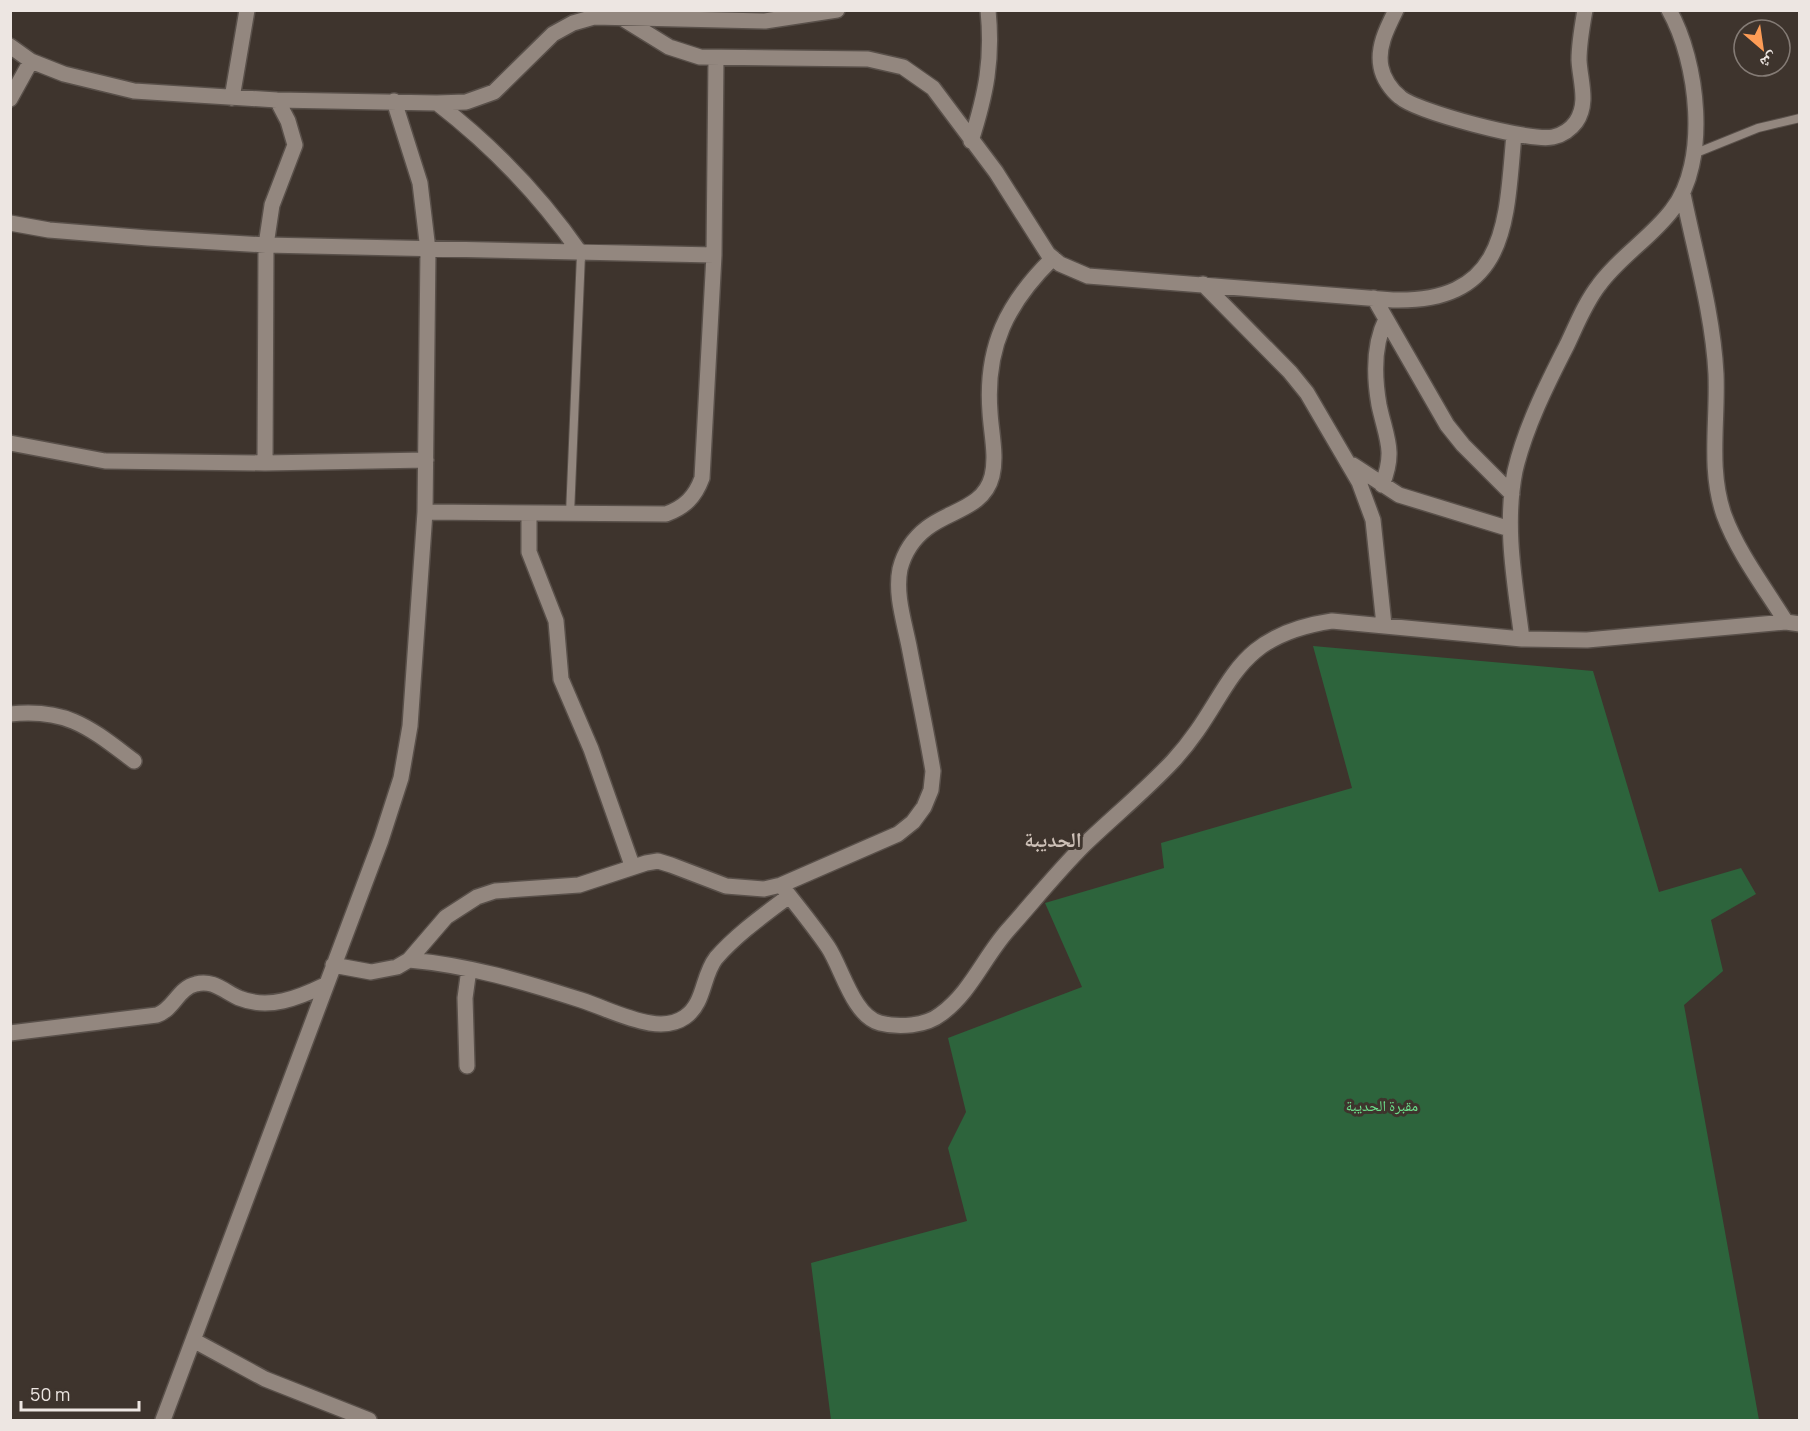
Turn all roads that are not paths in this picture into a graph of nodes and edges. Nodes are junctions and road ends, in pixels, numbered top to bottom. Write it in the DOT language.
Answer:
graph roads {
  1 [pos="247,10"];
  2 [pos="837,10"];
  3 [pos="988,10"];
  4 [pos="1396,10"];
  5 [pos="1585,10"];
  6 [pos="1669,10"];
  7 [pos="622,18"];
  8 [pos="10,46"];
  9 [pos="716,58"];
  10 [pos="31,61"];
  11 [pos="232,98"];
  12 [pos="10,99"];
  13 [pos="277,100"];
  14 [pos="394,102"];
  15 [pos="437,103"];
  16 [pos="1800,118"];
  17 [pos="1514,134"];
  18 [pos="970,141"];
  19 [pos="1696,153"];
  20 [pos="1683,194"];
  21 [pos="10,223"];
  22 [pos="266,246"];
  23 [pos="428,250"];
  24 [pos="581,254"];
  25 [pos="714,255"];
  26 [pos="1053,258"];
  27 [pos="1203,284"];
  28 [pos="1374,298"];
  29 [pos="1386,319"];
  30 [pos="10,443"];
  31 [pos="426,460"];
  32 [pos="1348,462"];
  33 [pos="265,463"];
  34 [pos="1382,485"];
  35 [pos="1512,494"];
  36 [pos="425,512"];
  37 [pos="529,514"];
  38 [pos="570,514"];
  39 [pos="1510,529"];
  40 [pos="1793,623"];
  41 [pos="1384,625"];
  42 [pos="1522,639"];
  43 [pos="10,714"];
  44 [pos="134,761"];
  45 [pos="632,865"];
  46 [pos="785,890"];
  47 [pos="409,960"];
  48 [pos="333,965"];
  49 [pos="469,969"];
  50 [pos="325,985"];
  51 [pos="10,1033"];
  52 [pos="467,1066"];
  53 [pos="193,1340"];
  54 [pos="163,1420"];
  55 [pos="369,1420"];
  1 -- 11 [label="street"];
  2 -- 7 [label="street"];
  3 -- 18 [label="street"];
  4 -- 17 [label="street"];
  5 -- 17 [label="street"];
  6 -- 19 [label="street"];
  7 -- 9 [label="street"];
  7 -- 15 [label="street"];
  8 -- 10 [label="street"];
  9 -- 18 [label="street"];
  9 -- 25 [label="street"];
  10 -- 11 [label="street"];
  10 -- 12 [label="street"];
  11 -- 13 [label="street"];
  13 -- 14 [label="street"];
  13 -- 22 [label="street"];
  14 -- 15 [label="street"];
  14 -- 23 [label="street"];
  15 -- 24 [label="street"];
  16 -- 19 [label="lane"];
  17 -- 28 [label="street"];
  18 -- 26 [label="street"];
  19 -- 20 [label="street"];
  20 -- 35 [label="street"];
  20 -- 40 [label="street"];
  21 -- 22 [label="street"];
  22 -- 23 [label="street"];
  22 -- 33 [label="street"];
  23 -- 24 [label="street"];
  23 -- 31 [label="street"];
  24 -- 25 [label="street"];
  24 -- 38 [label="lane"];
  25 -- 38 [label="street"];
  26 -- 27 [label="street"];
  26 -- 46 [label="street"];
  27 -- 28 [label="street"];
  27 -- 32 [label="street"];
  28 -- 29 [label="street"];
  29 -- 34 [label="street"];
  29 -- 35 [label="street"];
  30 -- 33 [label="street"];
  31 -- 33 [label="street"];
  31 -- 36 [label="street"];
  32 -- 34 [label="street"];
  32 -- 41 [label="street"];
  34 -- 39 [label="street"];
  35 -- 39 [label="street"];
  36 -- 37 [label="street"];
  36 -- 48 [label="street"];
  37 -- 38 [label="street"];
  37 -- 45 [label="street"];
  39 -- 42 [label="street"];
  40 -- 42 [label="street"];
  41 -- 42 [label="street"];
  41 -- 46 [label="street"];
  43 -- 44 [label="street"];
  45 -- 46 [label="street"];
  45 -- 47 [label="street"];
  46 -- 49 [label="street"];
  47 -- 48 [label="street"];
  47 -- 49 [label="street"];
  48 -- 50 [label="street"];
  49 -- 52 [label="street"];
  50 -- 51 [label="street"];
  50 -- 53 [label="street"];
  53 -- 54 [label="street"];
  53 -- 55 [label="street"];
}
